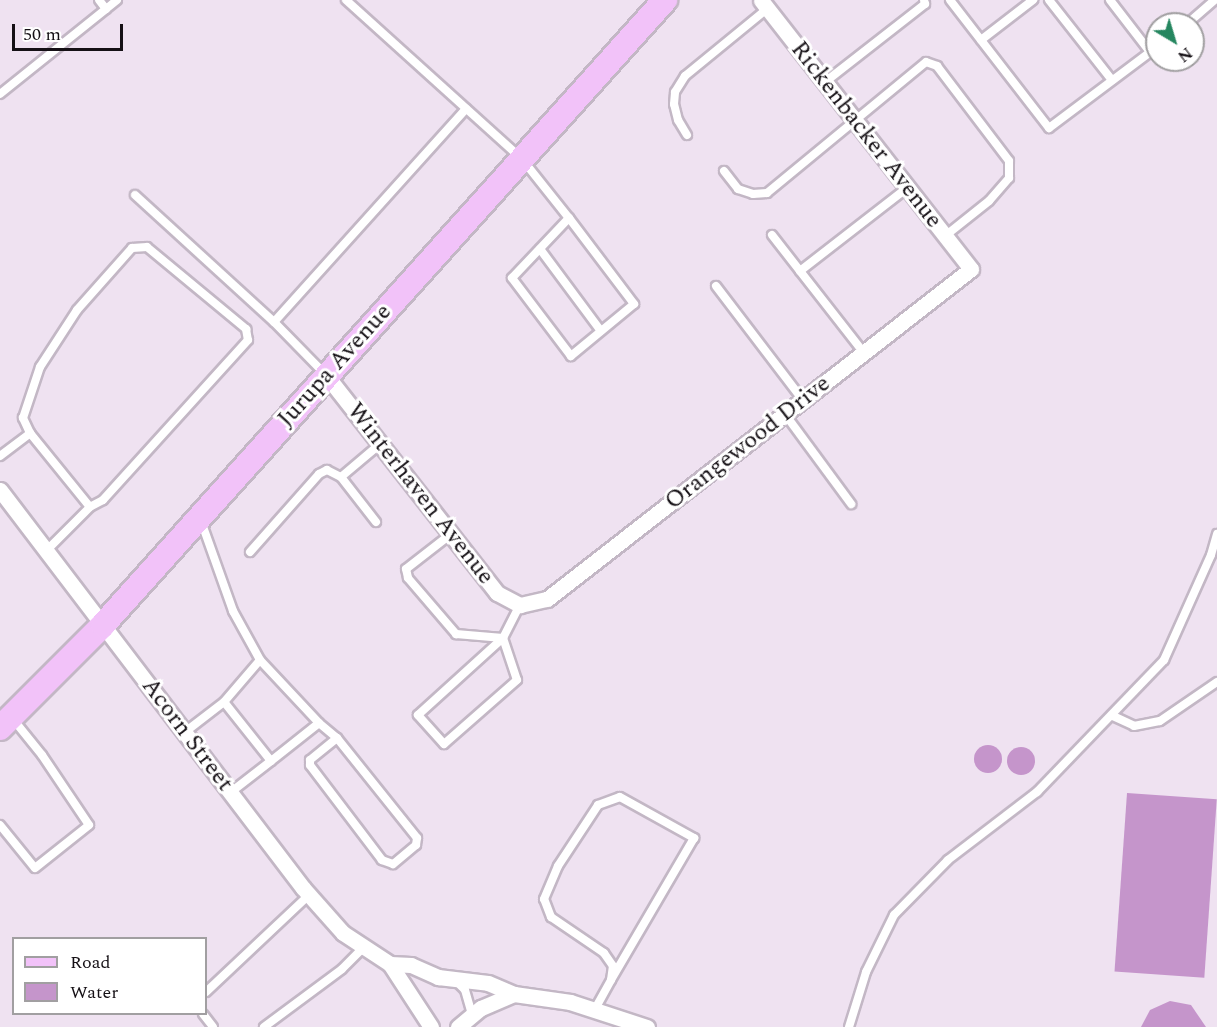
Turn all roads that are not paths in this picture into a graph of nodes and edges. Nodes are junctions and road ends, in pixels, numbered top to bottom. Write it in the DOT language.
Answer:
graph roads {
  1 [pos="99,0"];
  2 [pos="117,0"];
  3 [pos="346,0"];
  4 [pos="665,0"];
  5 [pos="924,0"];
  6 [pos="950,0"];
  7 [pos="1033,0"];
  8 [pos="1049,0"];
  9 [pos="1110,0"];
  10 [pos="1215,0"];
  11 [pos="764,4"];
  12 [pos="106,9"];
  13 [pos="1202,12"];
  14 [pos="981,40"];
  15 [pos="1145,40"];
  16 [pos="1145,57"];
  17 [pos="1112,81"];
  18 [pos="825,82"];
  19 [pos="0,94"];
  20 [pos="466,109"];
  21 [pos="855,120"];
  22 [pos="687,135"];
  23 [pos="522,159"];
  24 [pos="724,171"];
  25 [pos="907,188"];
  26 [pos="135,195"];
  27 [pos="568,218"];
  28 [pos="772,235"];
  29 [pos="945,236"];
  30 [pos="540,249"];
  31 [pos="971,270"];
  32 [pos="800,271"];
  33 [pos="716,286"];
  34 [pos="274,322"];
  35 [pos="602,331"];
  36 [pos="864,353"];
  37 [pos="326,375"];
  38 [pos="802,400"];
  39 [pos="785,414"];
  40 [pos="30,433"];
  41 [pos="380,444"];
  42 [pos="0,456"];
  43 [pos="341,477"];
  44 [pos="0,490"];
  45 [pos="851,504"];
  46 [pos="90,507"];
  47 [pos="199,517"];
  48 [pos="376,522"];
  49 [pos="451,534"];
  50 [pos="1217,534"];
  51 [pos="46,551"];
  52 [pos="250,552"];
  53 [pos="520,605"];
  54 [pos="103,625"];
  55 [pos="503,638"];
  56 [pos="260,660"];
  57 [pos="1217,682"];
  58 [pos="224,702"];
  59 [pos="1113,716"];
  60 [pos="5,723"];
  61 [pos="319,723"];
  62 [pos="185,732"];
  63 [pos="337,738"];
  64 [pos="271,761"];
  65 [pos="231,792"];
  66 [pos="0,825"];
  67 [pos="309,895"];
  68 [pos="362,949"];
  69 [pos="390,964"];
  70 [pos="456,980"];
  71 [pos="611,980"];
  72 [pos="207,991"];
  73 [pos="514,994"];
  74 [pos="595,1009"];
  75 [pos="204,1015"];
  76 [pos="472,1015"];
  77 [pos="213,1027"];
  78 [pos="264,1027"];
  79 [pos="431,1027"];
  80 [pos="458,1027"];
  81 [pos="647,1027"];
  82 [pos="849,1027"];
  1 -- 12 [label="lane"];
  2 -- 12 [label="lane"];
  3 -- 20 [label="lane"];
  4 -- 23 [label="main road, Jurupa Avenue"];
  5 -- 18 [label="lane"];
  6 -- 14 [label="lane"];
  7 -- 14 [label="lane"];
  8 -- 17 [label="lane"];
  9 -- 15 [label="lane"];
  10 -- 13 [label="lane"];
  11 -- 18 [label="street, Rickenbacker Avenue"];
  11 -- 22 [label="lane"];
  12 -- 19 [label="lane"];
  14 -- 17 [label="lane"];
  16 -- 17 [label="lane"];
  18 -- 21 [label="street, Rickenbacker Avenue"];
  20 -- 23 [label="lane"];
  20 -- 34 [label="lane"];
  21 -- 24 [label="lane"];
  21 -- 25 [label="street, Rickenbacker Avenue"];
  21 -- 29 [label="lane"];
  23 -- 27 [label="lane"];
  23 -- 37 [label="main road, Jurupa Avenue"];
  25 -- 29 [label="street, Rickenbacker Avenue"];
  25 -- 32 [label="lane"];
  26 -- 34 [label="lane"];
  27 -- 30 [label="lane"];
  27 -- 35 [label="lane"];
  28 -- 32 [label="lane"];
  29 -- 31 [label="street, Rickenbacker Avenue"];
  30 -- 35 [label="lane"];
  30 -- 35 [label="lane"];
  31 -- 36 [label="street, Orangewood Drive"];
  32 -- 36 [label="lane"];
  33 -- 38 [label="lane"];
  34 -- 37 [label="lane"];
  36 -- 38 [label="street, Orangewood Drive"];
  37 -- 41 [label="street, Winterhaven Avenue"];
  37 -- 47 [label="main road, Jurupa Avenue"];
  38 -- 39 [label="street, Orangewood Drive"];
  39 -- 45 [label="lane"];
  39 -- 53 [label="street, Orangewood Drive"];
  40 -- 42 [label="lane"];
  40 -- 46 [label="lane"];
  40 -- 46 [label="lane"];
  41 -- 43 [label="lane"];
  41 -- 49 [label="street, Winterhaven Avenue"];
  43 -- 48 [label="lane"];
  43 -- 52 [label="lane"];
  44 -- 51 [label="street, Acorn Street"];
  46 -- 51 [label="lane"];
  47 -- 54 [label="main road, Jurupa Avenue"];
  47 -- 56 [label="lane"];
  49 -- 53 [label="street, Winterhaven Avenue"];
  49 -- 55 [label="lane"];
  50 -- 59 [label="lane"];
  51 -- 54 [label="street, Acorn Street"];
  53 -- 55 [label="lane"];
  54 -- 60 [label="main road, Jurupa Avenue"];
  54 -- 62 [label="street, Acorn Street"];
  55 -- 55 [label="lane"];
  56 -- 58 [label="lane"];
  56 -- 61 [label="lane"];
  57 -- 59 [label="lane"];
  58 -- 62 [label="lane"];
  58 -- 64 [label="lane"];
  59 -- 82 [label="lane"];
  60 -- 66 [label="lane"];
  61 -- 63 [label="lane"];
  61 -- 64 [label="lane"];
  62 -- 65 [label="street, Acorn Street"];
  63 -- 63 [label="lane"];
  64 -- 65 [label="lane"];
  65 -- 67 [label="street, Acorn Street"];
  67 -- 68 [label="street, Acorn Street"];
  67 -- 72 [label="lane"];
  68 -- 69 [label="street, Acorn Street"];
  68 -- 78 [label="lane"];
  69 -- 70 [label="street, Acorn Street"];
  69 -- 79 [label="street, Acorn Street"];
  70 -- 73 [label="street, Acorn Street"];
  70 -- 76 [label="lane"];
  71 -- 71 [label="lane"];
  71 -- 74 [label="lane"];
  73 -- 74 [label="street, Acorn Street"];
  73 -- 76 [label="street"];
  74 -- 81 [label="street, Acorn Street"];
  75 -- 77 [label="lane"];
  76 -- 80 [label="street"];
}
